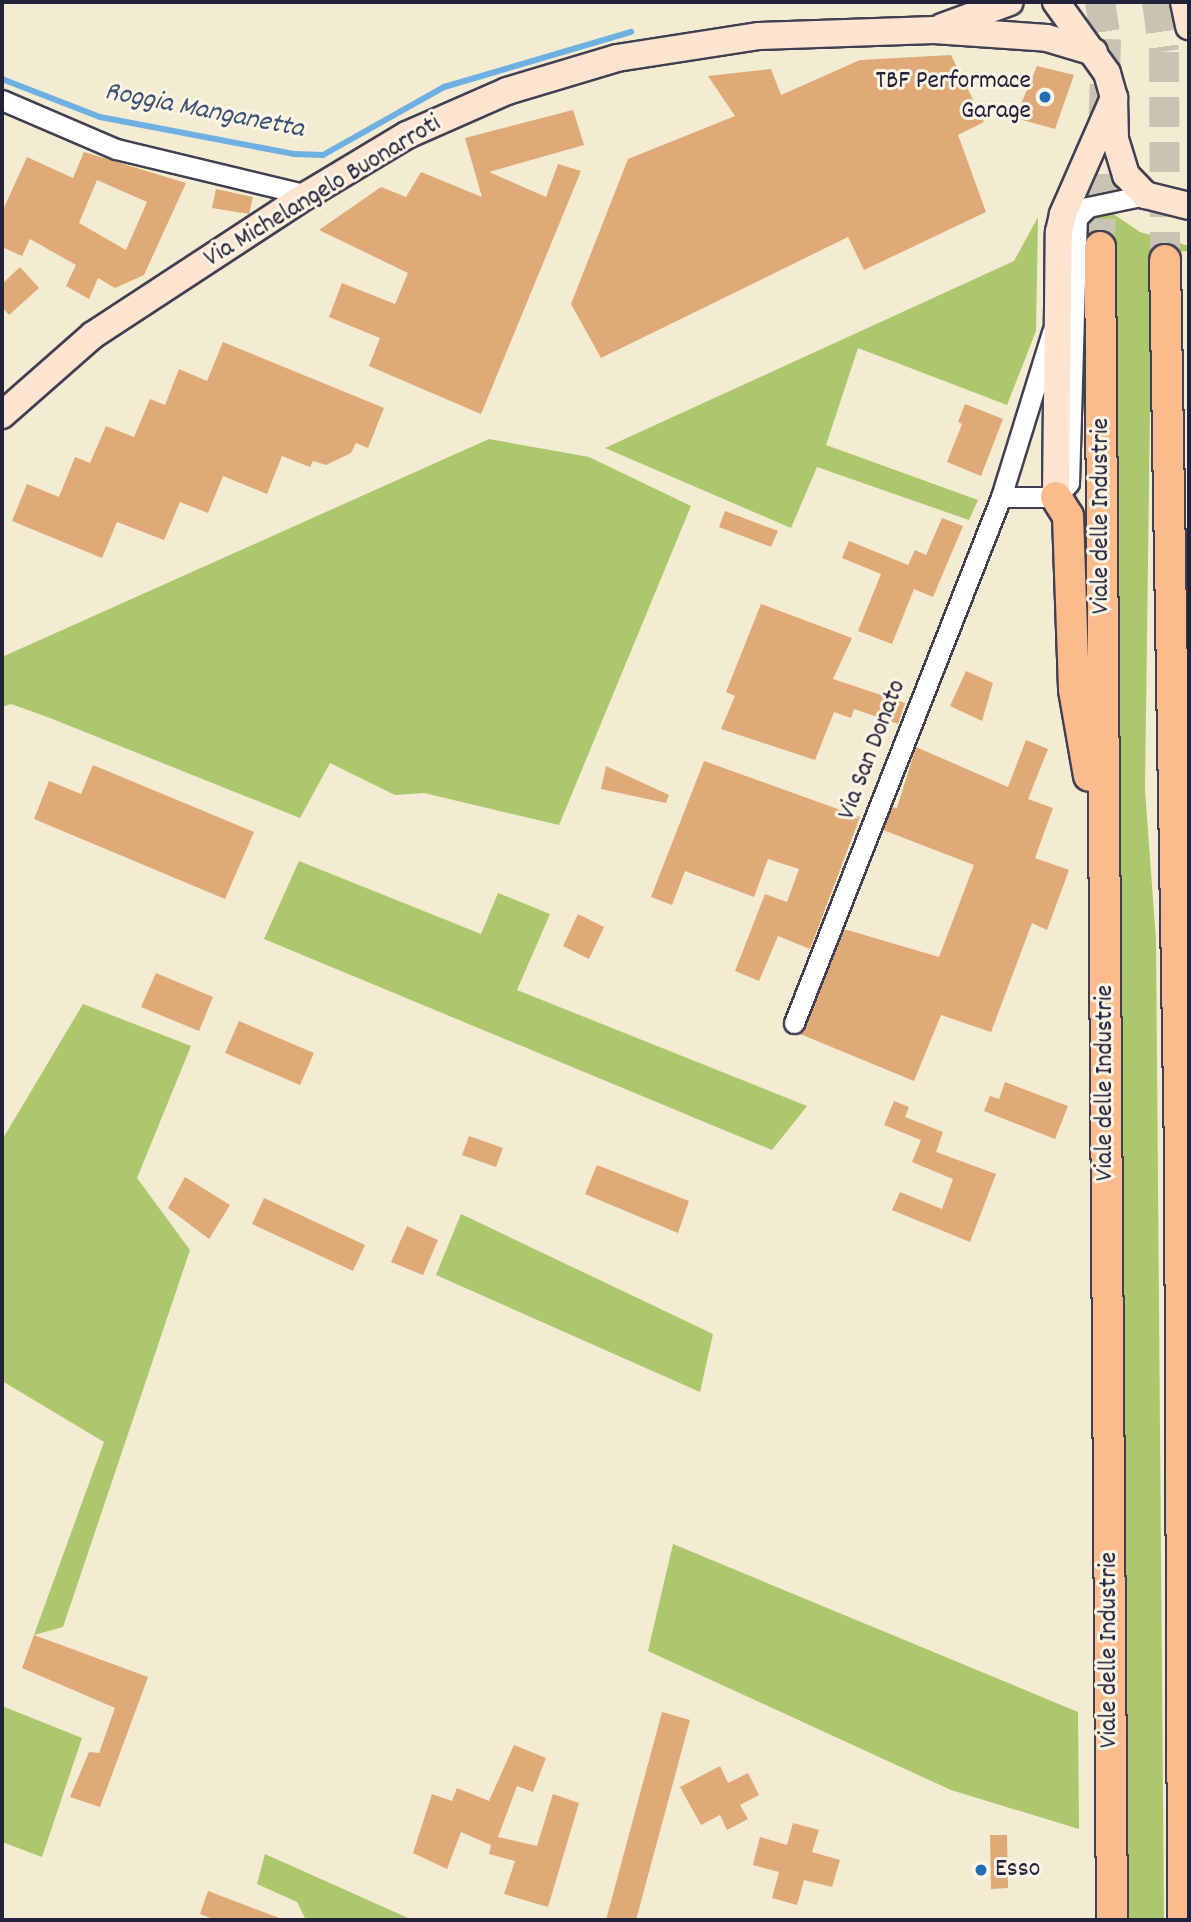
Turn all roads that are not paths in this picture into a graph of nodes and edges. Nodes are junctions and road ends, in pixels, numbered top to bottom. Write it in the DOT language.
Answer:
graph roads {
  1 [pos="1010,2"];
  2 [pos="1056,2"];
  3 [pos="934,30"];
  4 [pos="1094,52"];
  5 [pos="1114,98"];
  6 [pos="2,100"];
  7 [pos="307,195"];
  8 [pos="1144,195"];
  9 [pos="1189,206"];
  10 [pos="1100,247"];
  11 [pos="1165,260"];
  12 [pos="1056,318"];
  13 [pos="2,415"];
  14 [pos="1001,497"];
  15 [pos="1056,497"];
  16 [pos="1189,748"];
  17 [pos="1104,866"];
  18 [pos="1174,893"];
  19 [pos="794,1023"];
  20 [pos="1111,1920"];
  21 [pos="1183,1920"];
  1 -- 3 [label="street, Via Michelangelo Buonarroti"];
  2 -- 4 [label="street"];
  3 -- 4 [label="street, Via Michelangelo Buonarroti"];
  3 -- 7 [label="street, Via Michelangelo Buonarroti"];
  4 -- 5 [label="street"];
  5 -- 8 [label="street"];
  5 -- 12 [label="street, Viale delle Industrie"];
  6 -- 7 [label="street"];
  7 -- 13 [label="street, Via Michelangelo Buonarroti"];
  8 -- 9 [label="street"];
  8 -- 15 [label="street"];
  10 -- 17 [label="main road, Viale delle Industrie"];
  11 -- 18 [label="main road"];
  12 -- 14 [label="street, Via San Donato"];
  12 -- 15 [label="street, Viale delle Industrie"];
  14 -- 15 [label="street"];
  14 -- 19 [label="street, Via San Donato"];
  15 -- 17 [label="main road"];
  16 -- 18 [label="main road"];
  17 -- 20 [label="main road, Viale delle Industrie"];
  18 -- 21 [label="main road"];
}
